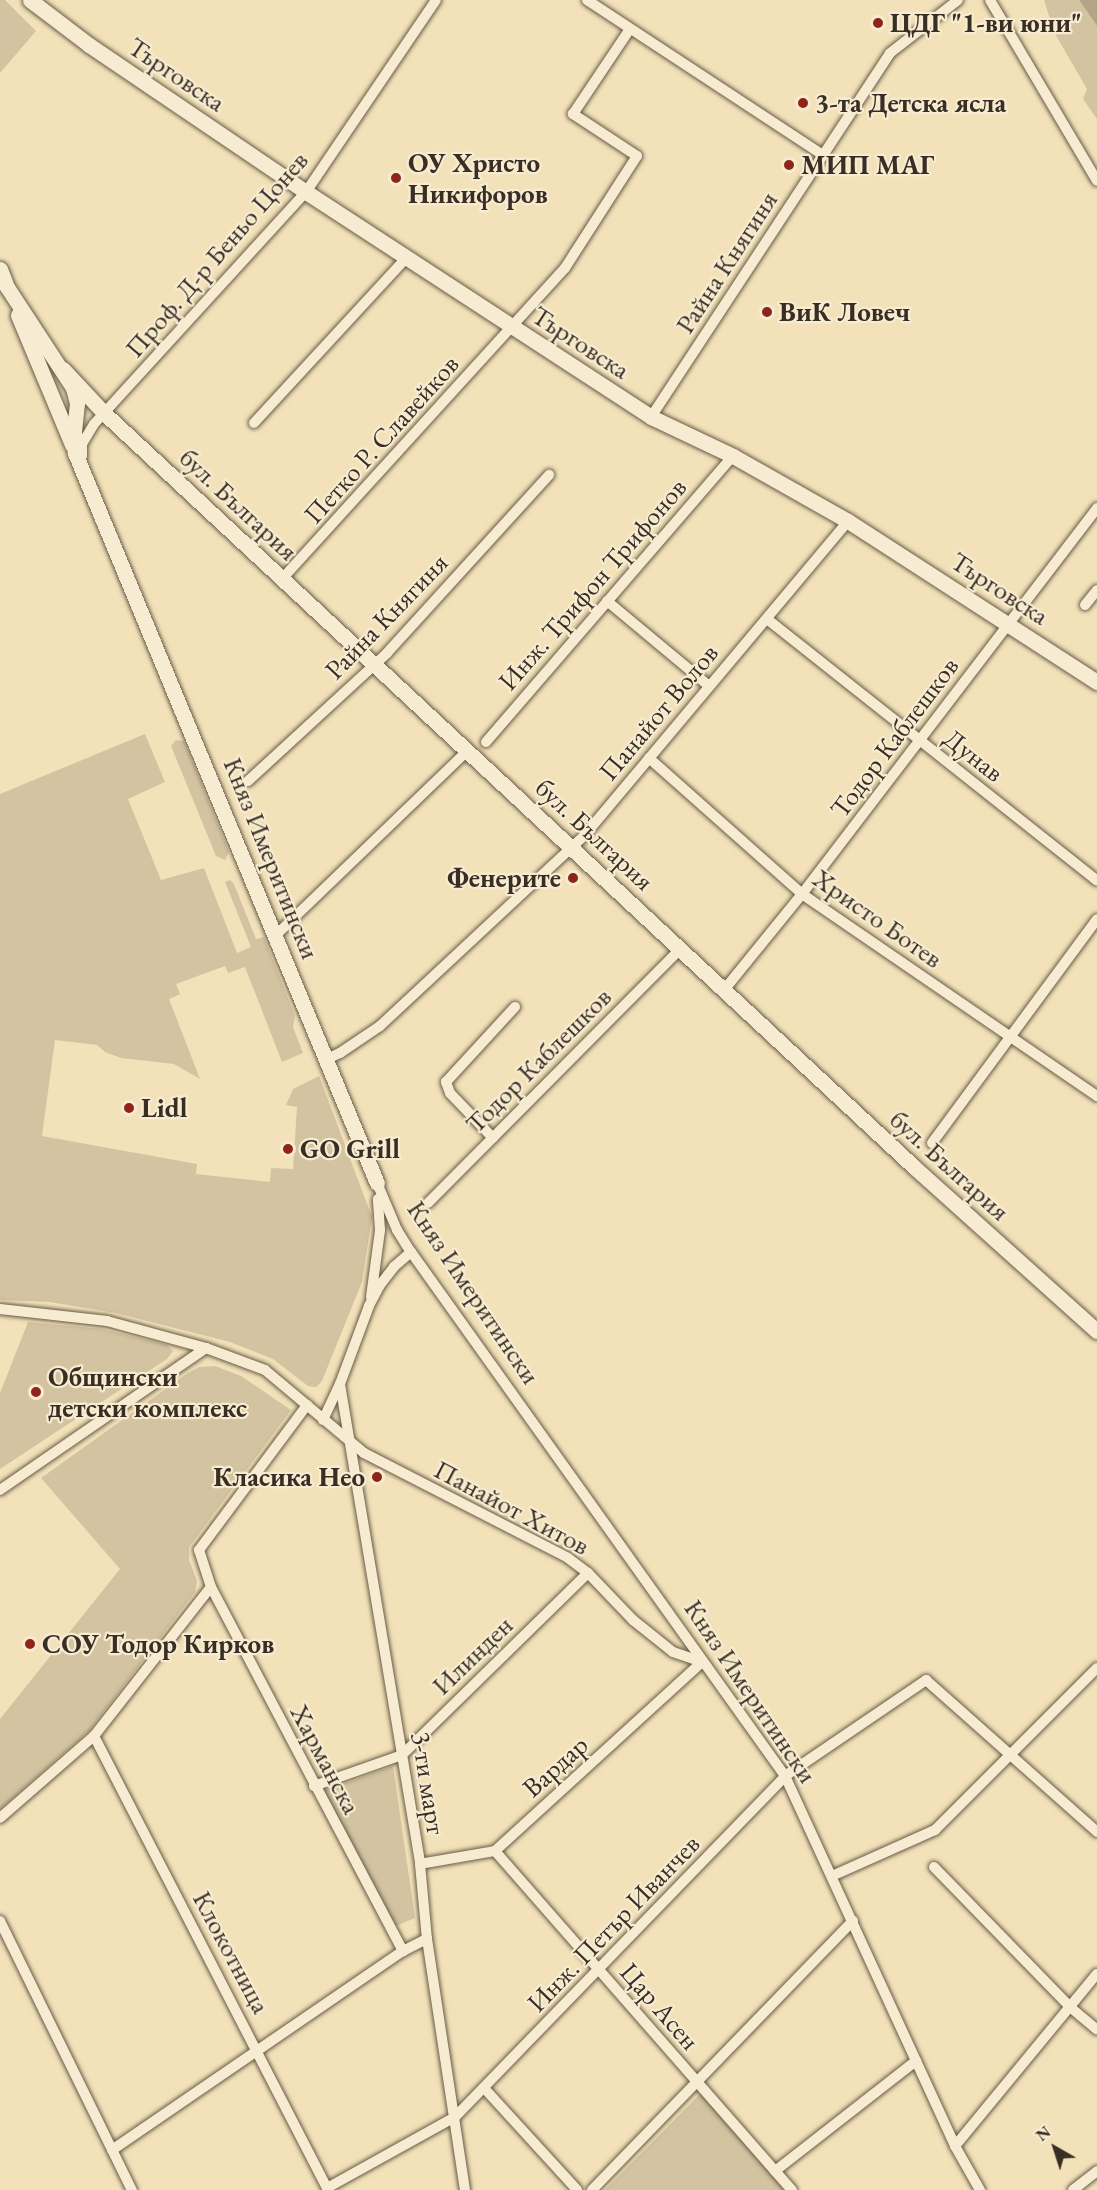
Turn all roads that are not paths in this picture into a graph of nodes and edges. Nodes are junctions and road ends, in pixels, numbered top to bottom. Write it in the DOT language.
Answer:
graph roads {
  1 [pos="30,0"];
  2 [pos="38,0"];
  3 [pos="436,0"];
  4 [pos="587,0"];
  5 [pos="958,0"];
  6 [pos="990,0"];
  7 [pos="54,20"];
  8 [pos="630,29"];
  9 [pos="823,155"];
  10 [pos="1097,181"];
  11 [pos="306,192"];
  12 [pos="406,258"];
  13 [pos="0,269"];
  14 [pos="7,287"];
  15 [pos="512,328"];
  16 [pos="63,369"];
  17 [pos="104,413"];
  18 [pos="651,417"];
  19 [pos="254,423"];
  20 [pos="75,453"];
  21 [pos="733,456"];
  22 [pos="549,475"];
  23 [pos="86,479"];
  24 [pos="1097,508"];
  25 [pos="848,521"];
  26 [pos="282,579"];
  27 [pos="1097,590"];
  28 [pos="607,601"];
  29 [pos="1085,605"];
  30 [pos="767,619"];
  31 [pos="1008,624"];
  32 [pos="375,665"];
  33 [pos="1097,682"];
  34 [pos="709,686"];
  35 [pos="920,741"];
  36 [pos="486,742"];
  37 [pos="467,752"];
  38 [pos="649,758"];
  39 [pos="248,781"];
  40 [pos="572,847"];
  41 [pos="1097,881"];
  42 [pos="802,894"];
  43 [pos="1097,919"];
  44 [pos="276,935"];
  45 [pos="680,949"];
  46 [pos="724,990"];
  47 [pos="515,1007"];
  48 [pos="1011,1038"];
  49 [pos="327,1059"];
  50 [pos="1097,1095"];
  51 [pos="493,1138"];
  52 [pos="932,1143"];
  53 [pos="377,1183"];
  54 [pos="428,1203"];
  55 [pos="411,1252"];
  56 [pos="369,1306"];
  57 [pos="0,1309"];
  58 [pos="1097,1331"];
  59 [pos="206,1348"];
  60 [pos="340,1384"];
  61 [pos="307,1405"];
  62 [pos="323,1420"];
  63 [pos="350,1443"];
  64 [pos="0,1490"];
  65 [pos="588,1573"];
  66 [pos="211,1587"];
  67 [pos="702,1662"];
  68 [pos="1095,1675"];
  69 [pos="94,1736"];
  70 [pos="402,1755"];
  71 [pos="1011,1755"];
  72 [pos="785,1776"];
  73 [pos="314,1786"];
  74 [pos="0,1818"];
  75 [pos="1097,1832"];
  76 [pos="495,1851"];
  77 [pos="420,1864"];
  78 [pos="934,1868"];
  79 [pos="832,1876"];
  80 [pos="0,1921"];
  81 [pos="853,1921"];
  82 [pos="427,1939"];
  83 [pos="403,1952"];
  84 [pos="599,1970"];
  85 [pos="1097,1974"];
  86 [pos="1070,2007"];
  87 [pos="1097,2030"];
  88 [pos="259,2052"];
  89 [pos="916,2061"];
  90 [pos="697,2083"];
  91 [pos="484,2088"];
  92 [pos="455,2117"];
  93 [pos="955,2146"];
  94 [pos="112,2150"];
  95 [pos="775,2171"];
  96 [pos="1097,2171"];
  97 [pos="328,2189"];
  98 [pos="132,2190"];
  99 [pos="465,2190"];
  100 [pos="577,2190"];
  101 [pos="592,2190"];
  102 [pos="792,2190"];
  103 [pos="980,2190"];
  104 [pos="1073,2190"];
  1 -- 7 [label="street"];
  2 -- 7 [label="street"];
  3 -- 11 [label="street, Проф. Д-р Беньо Цонев"];
  4 -- 8 [label="street"];
  5 -- 9 [label="street, Райна Княгиня"];
  6 -- 10 [label="street"];
  7 -- 11 [label="street, Търговска"];
  8 -- 9 [label="street"];
  8 -- 15 [label="street, Петко Р. Славейков"];
  9 -- 18 [label="street, Райна Княгиня"];
  11 -- 12 [label="street, Търговска"];
  11 -- 17 [label="street, Проф. Д-р Беньо Цонев"];
  12 -- 15 [label="street, Търговска"];
  12 -- 19 [label="street"];
  13 -- 14 [label="street, Княз Имеритински"];
  14 -- 16 [label="street, Княз Имеритински"];
  14 -- 20 [label="street"];
  15 -- 18 [label="street, Търговска"];
  15 -- 26 [label="street, Петко Р. Славейков"];
  16 -- 17 [label="street, бул. България"];
  16 -- 20 [label="street, Княз Имеритински"];
  17 -- 23 [label="street, Проф. Д-р Беньо Цонев"];
  17 -- 26 [label="street, бул. България"];
  18 -- 21 [label="street, Търговска"];
  20 -- 23 [label="street, Княз Имеритински"];
  21 -- 25 [label="street, Търговска"];
  21 -- 28 [label="street, Инж. Трифон Трифонов"];
  22 -- 32 [label="street, Райна Княгиня"];
  23 -- 44 [label="street, Княз Имеритински"];
  24 -- 31 [label="street, Тодор Каблешков"];
  25 -- 30 [label="street, Панайот Волов"];
  25 -- 31 [label="street, Търговска"];
  26 -- 32 [label="street, бул. България"];
  27 -- 29 [label="street"];
  28 -- 34 [label="street"];
  28 -- 36 [label="street, Инж. Трифон Трифонов"];
  30 -- 34 [label="street, Панайот Волов"];
  30 -- 35 [label="street, Дунав"];
  31 -- 33 [label="street, Търговска"];
  31 -- 35 [label="street, Тодор Каблешков"];
  32 -- 37 [label="street, бул. България"];
  32 -- 39 [label="street, Райна Княгиня"];
  34 -- 38 [label="street, Панайот Волов"];
  35 -- 41 [label="street, Дунав"];
  35 -- 42 [label="street, Тодор Каблешков"];
  37 -- 40 [label="street, бул. България"];
  37 -- 44 [label="street"];
  38 -- 40 [label="street, Панайот Волов"];
  38 -- 42 [label="street, Христо Ботев"];
  40 -- 45 [label="street, бул. България"];
  40 -- 49 [label="street, Панайот Волов"];
  42 -- 46 [label="street, Тодор Каблешков"];
  42 -- 48 [label="street, Христо Ботев"];
  43 -- 48 [label="street"];
  44 -- 49 [label="street, Княз Имеритински"];
  45 -- 46 [label="street, бул. България"];
  45 -- 51 [label="street, Тодор Каблешков"];
  46 -- 58 [label="street, бул. България"];
  47 -- 51 [label="street"];
  48 -- 50 [label="street, Христо Ботев"];
  48 -- 52 [label="street"];
  49 -- 53 [label="street, Княз Имеритински"];
  51 -- 54 [label="street, Тодор Каблешков"];
  53 -- 55 [label="street, Княз Имеритински"];
  53 -- 56 [label="street"];
  55 -- 56 [label="street"];
  55 -- 67 [label="street, Княз Имеритински"];
  56 -- 60 [label="street"];
  57 -- 59 [label="street, Панайот Хитов"];
  59 -- 61 [label="street, Панайот Хитов"];
  59 -- 64 [label="street"];
  60 -- 62 [label="street"];
  60 -- 63 [label="street, 3-ти март"];
  61 -- 62 [label="street, Панайот Хитов"];
  61 -- 66 [label="street"];
  62 -- 63 [label="street, Панайот Хитов"];
  63 -- 65 [label="street, Панайот Хитов"];
  63 -- 70 [label="street, 3-ти март"];
  65 -- 67 [label="street, Панайот Хитов"];
  65 -- 70 [label="street, Илинден"];
  66 -- 69 [label="street"];
  66 -- 73 [label="street, Харманска"];
  67 -- 72 [label="street, Княз Имеритински"];
  67 -- 76 [label="street, Вардар"];
  68 -- 71 [label="street"];
  69 -- 74 [label="street"];
  69 -- 88 [label="street, Клокотница"];
  70 -- 73 [label="street, Илинден"];
  70 -- 77 [label="street, 3-ти март"];
  71 -- 72 [label="street, Инж. Петър Иванчев"];
  71 -- 75 [label="street"];
  71 -- 79 [label="street"];
  72 -- 79 [label="street, Княз Имеритински"];
  72 -- 84 [label="street, Инж. Петър Иванчев"];
  73 -- 83 [label="street, Харманска"];
  76 -- 77 [label="street"];
  76 -- 84 [label="street, Цар Асен"];
  77 -- 82 [label="street, 3-ти март"];
  78 -- 86 [label="street"];
  79 -- 81 [label="street, Княз Имеритински"];
  80 -- 94 [label="street"];
  81 -- 89 [label="street, Княз Имеритински"];
  81 -- 90 [label="street"];
  82 -- 83 [label="street"];
  82 -- 92 [label="street, 3-ти март"];
  83 -- 88 [label="street"];
  84 -- 90 [label="street, Цар Асен"];
  84 -- 91 [label="street, Инж. Петър Иванчев"];
  85 -- 86 [label="street"];
  86 -- 87 [label="street"];
  86 -- 93 [label="street"];
  88 -- 94 [label="street"];
  88 -- 97 [label="street, Клокотница"];
  89 -- 93 [label="street, Княз Имеритински"];
  89 -- 95 [label="street"];
  90 -- 95 [label="street, Цар Асен"];
  90 -- 101 [label="street"];
  91 -- 92 [label="street, Инж. Петър Иванчев"];
  91 -- 100 [label="street"];
  92 -- 97 [label="street, Инж. Петър Иванчев"];
  92 -- 99 [label="street, 3-ти март"];
  93 -- 103 [label="street, Княз Имеритински"];
  94 -- 98 [label="street"];
  95 -- 102 [label="street, Цар Асен"];
  96 -- 104 [label="street"];
}
